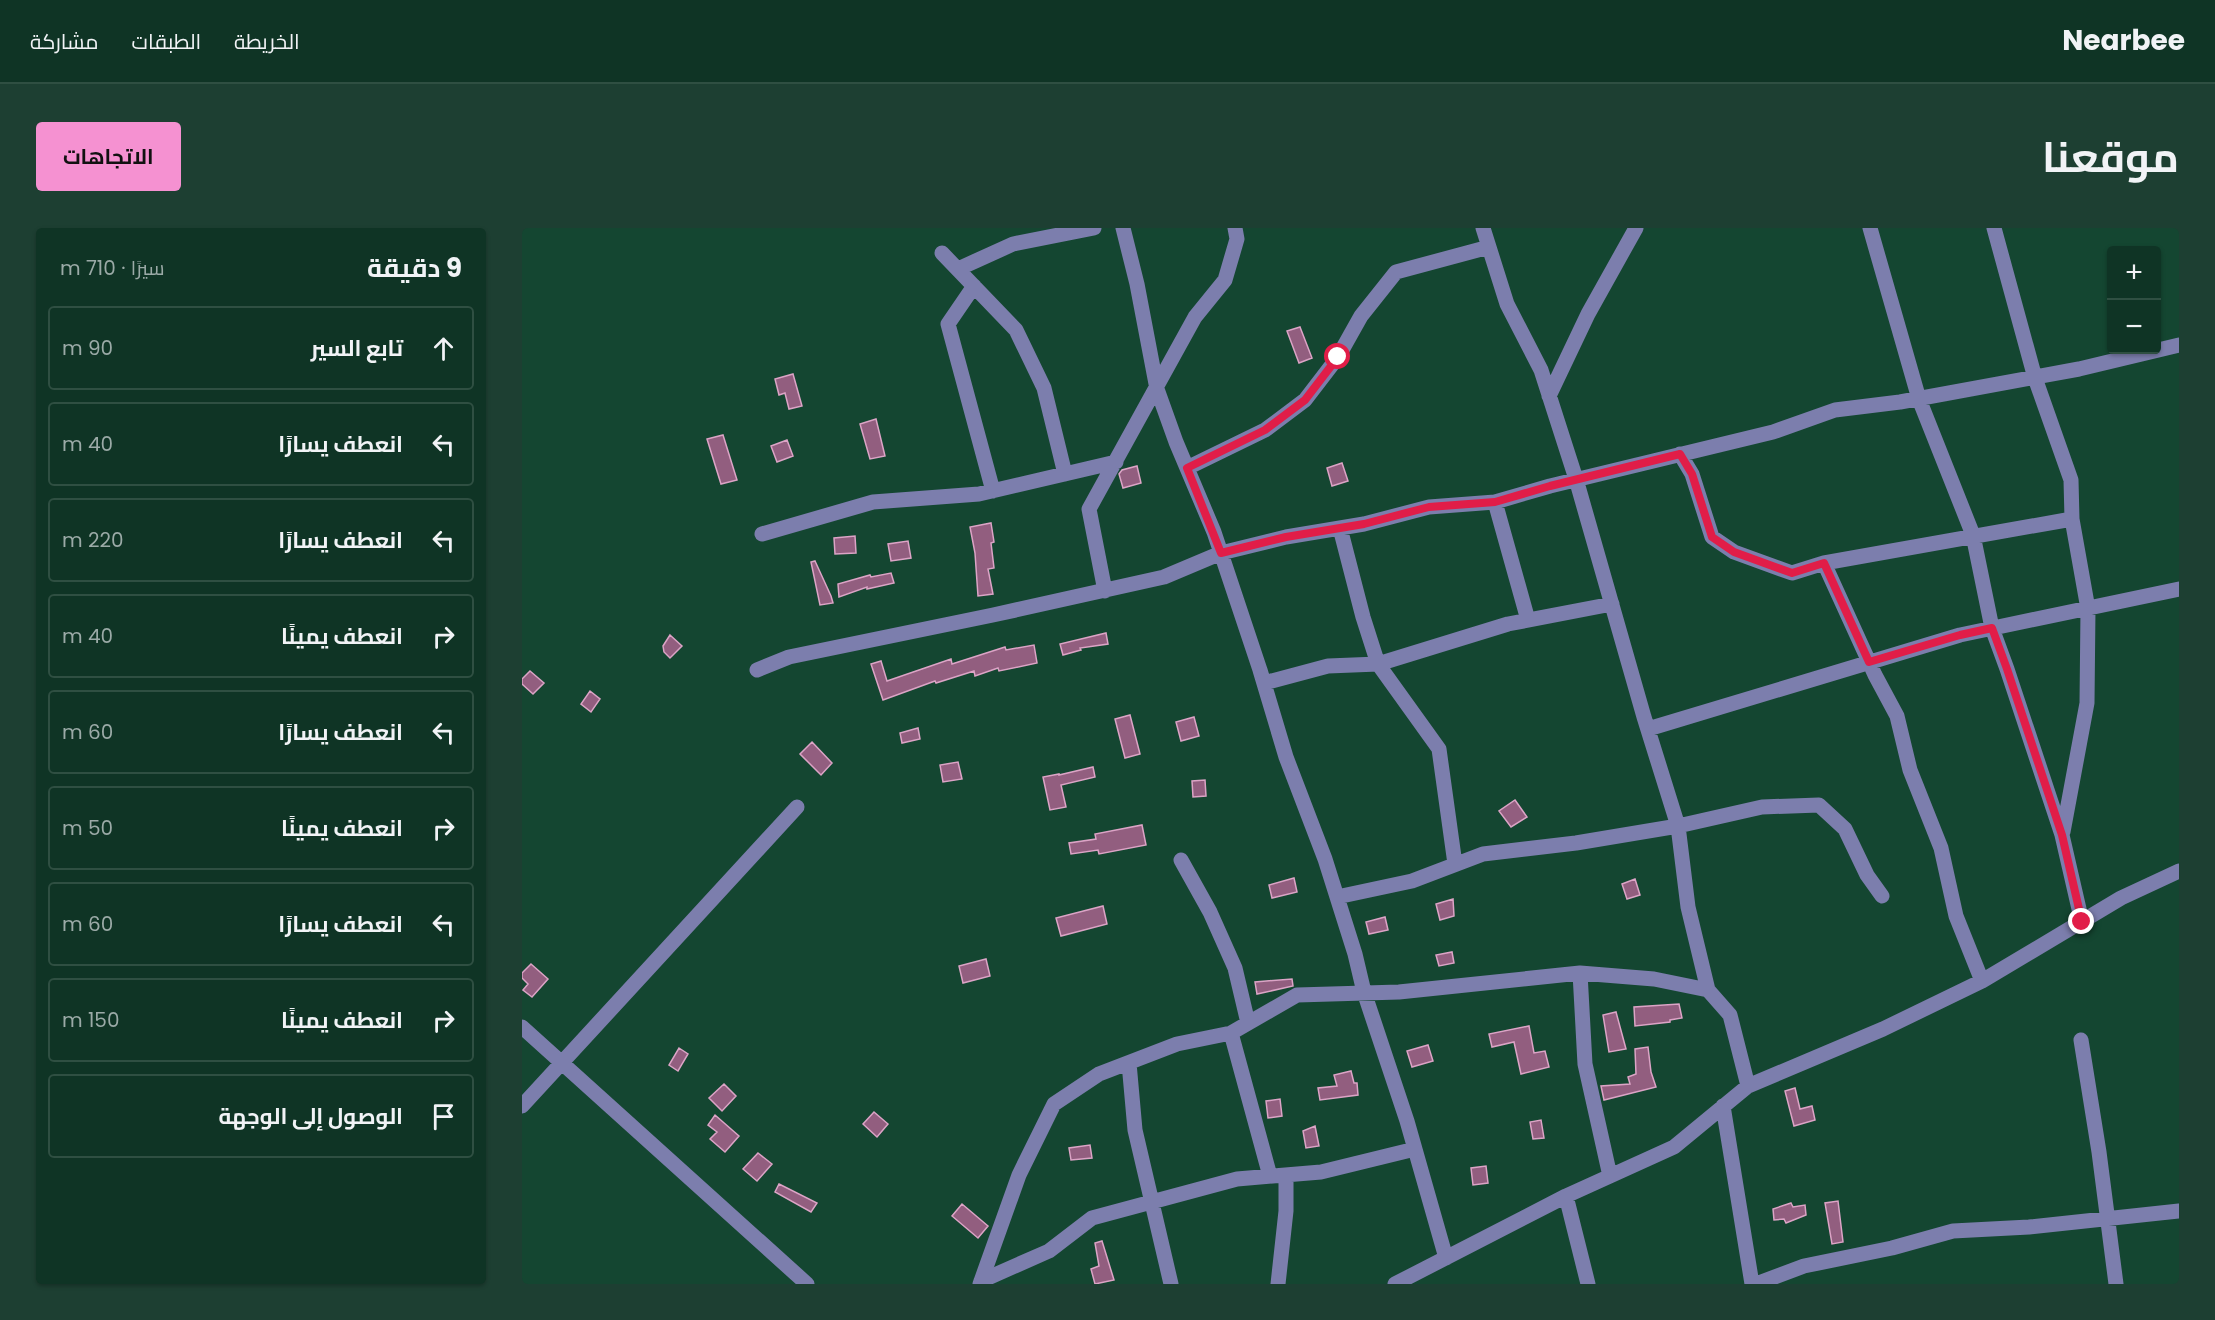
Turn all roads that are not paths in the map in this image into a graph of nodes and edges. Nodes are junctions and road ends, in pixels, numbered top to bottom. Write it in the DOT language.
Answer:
graph roads {
  1 [pos="1094,228"];
  2 [pos="1123,228"];
  3 [pos="1235,228"];
  4 [pos="1483,228"];
  5 [pos="1636,228"];
  6 [pos="1870,228"];
  7 [pos="1994,228"];
  8 [pos="1489,247"];
  9 [pos="942,254"];
  10 [pos="958,269"];
  11 [pos="974,286"];
  12 [pos="2179,345"];
  13 [pos="2035,378"];
  14 [pos="1157,389"];
  15 [pos="1549,396"];
  16 [pos="1919,399"];
  17 [pos="1680,454"];
  18 [pos="1116,462"];
  19 [pos="1187,468"];
  20 [pos="1065,474"];
  21 [pos="1576,479"];
  22 [pos="993,491"];
  23 [pos="1495,502"];
  24 [pos="2072,519"];
  25 [pos="1340,528"];
  26 [pos="762,534"];
  27 [pos="1973,535"];
  28 [pos="1221,553"];
  29 [pos="1824,563"];
  30 [pos="2179,589"];
  31 [pos="1106,591"];
  32 [pos="1612,604"];
  33 [pos="2088,609"];
  34 [pos="1528,620"];
  35 [pos="1992,628"];
  36 [pos="1869,662"];
  37 [pos="1378,664"];
  38 [pos="757,670"];
  39 [pos="1264,683"];
  40 [pos="1648,729"];
  41 [pos="797,807"];
  42 [pos="1678,826"];
  43 [pos="2062,835"];
  44 [pos="1181,860"];
  45 [pos="1455,864"];
  46 [pos="2179,871"];
  47 [pos="1882,896"];
  48 [pos="1336,897"];
  49 [pos="2082,922"];
  50 [pos="1580,973"];
  51 [pos="1982,981"];
  52 [pos="1708,990"];
  53 [pos="1364,992"];
  54 [pos="1248,1023"];
  55 [pos="522,1027"];
  56 [pos="1231,1033"];
  57 [pos="2081,1040"];
  58 [pos="562,1062"];
  59 [pos="1129,1062"];
  60 [pos="1748,1086"];
  61 [pos="522,1106"];
  62 [pos="1723,1106"];
  63 [pos="1415,1149"];
  64 [pos="1286,1175"];
  65 [pos="1270,1176"];
  66 [pos="1610,1176"];
  67 [pos="1566,1196"];
  68 [pos="1151,1201"];
  69 [pos="2179,1211"];
  70 [pos="2107,1218"];
  71 [pos="1446,1258"];
  72 [pos="980,1283"];
  73 [pos="807,1284"];
  74 [pos="1171,1284"];
  75 [pos="1278,1284"];
  76 [pos="1395,1284"];
  77 [pos="1588,1284"];
  78 [pos="1754,1284"];
  79 [pos="2116,1284"];
  1 -- 10 [label="street"];
  2 -- 14 [label="street"];
  3 -- 14 [label="street"];
  4 -- 8 [label="street"];
  5 -- 15 [label="street"];
  6 -- 16 [label="street"];
  7 -- 13 [label="street"];
  8 -- 15 [label="street"];
  8 -- 19 [label="street"];
  9 -- 10 [label="street"];
  10 -- 11 [label="street"];
  11 -- 20 [label="street"];
  11 -- 22 [label="street"];
  12 -- 13 [label="street"];
  13 -- 16 [label="street"];
  13 -- 24 [label="street"];
  14 -- 18 [label="street"];
  14 -- 19 [label="street"];
  15 -- 21 [label="street"];
  16 -- 17 [label="street"];
  16 -- 27 [label="street"];
  17 -- 21 [label="street"];
  17 -- 29 [label="street"];
  18 -- 20 [label="street"];
  18 -- 31 [label="street"];
  19 -- 28 [label="street"];
  20 -- 22 [label="street"];
  21 -- 23 [label="street"];
  21 -- 32 [label="street"];
  22 -- 26 [label="street"];
  23 -- 25 [label="street"];
  23 -- 34 [label="street"];
  24 -- 27 [label="street"];
  24 -- 33 [label="street"];
  25 -- 28 [label="street"];
  25 -- 37 [label="street"];
  27 -- 29 [label="street"];
  27 -- 35 [label="street"];
  28 -- 31 [label="street"];
  28 -- 39 [label="street"];
  29 -- 36 [label="street"];
  30 -- 33 [label="street"];
  31 -- 38 [label="street"];
  32 -- 34 [label="street"];
  32 -- 40 [label="street"];
  33 -- 35 [label="street"];
  33 -- 43 [label="street"];
  34 -- 37 [label="street"];
  35 -- 36 [label="street"];
  35 -- 43 [label="street"];
  36 -- 40 [label="street"];
  36 -- 51 [label="street"];
  37 -- 39 [label="street"];
  37 -- 45 [label="street"];
  39 -- 48 [label="street"];
  40 -- 42 [label="street"];
  41 -- 58 [label="street"];
  42 -- 45 [label="street"];
  42 -- 47 [label="street"];
  42 -- 52 [label="street"];
  43 -- 49 [label="street"];
  44 -- 54 [label="street"];
  45 -- 48 [label="street"];
  46 -- 49 [label="street"];
  48 -- 53 [label="street"];
  49 -- 51 [label="street"];
  50 -- 52 [label="street"];
  50 -- 53 [label="street"];
  50 -- 66 [label="street"];
  51 -- 60 [label="street"];
  52 -- 60 [label="street"];
  53 -- 54 [label="street"];
  53 -- 63 [label="street"];
  54 -- 56 [label="street"];
  55 -- 58 [label="street"];
  56 -- 59 [label="street"];
  56 -- 65 [label="street"];
  57 -- 70 [label="street"];
  58 -- 61 [label="street"];
  58 -- 73 [label="street"];
  59 -- 68 [label="street"];
  59 -- 72 [label="street"];
  60 -- 62 [label="street"];
  62 -- 66 [label="street"];
  62 -- 78 [label="street"];
  63 -- 64 [label="street"];
  63 -- 71 [label="street"];
  64 -- 65 [label="street"];
  64 -- 75 [label="street"];
  65 -- 68 [label="street"];
  66 -- 67 [label="street"];
  67 -- 71 [label="street"];
  67 -- 77 [label="street"];
  68 -- 72 [label="street"];
  68 -- 74 [label="street"];
  69 -- 70 [label="street"];
  70 -- 78 [label="street"];
  70 -- 79 [label="street"];
  71 -- 76 [label="street"];
}
